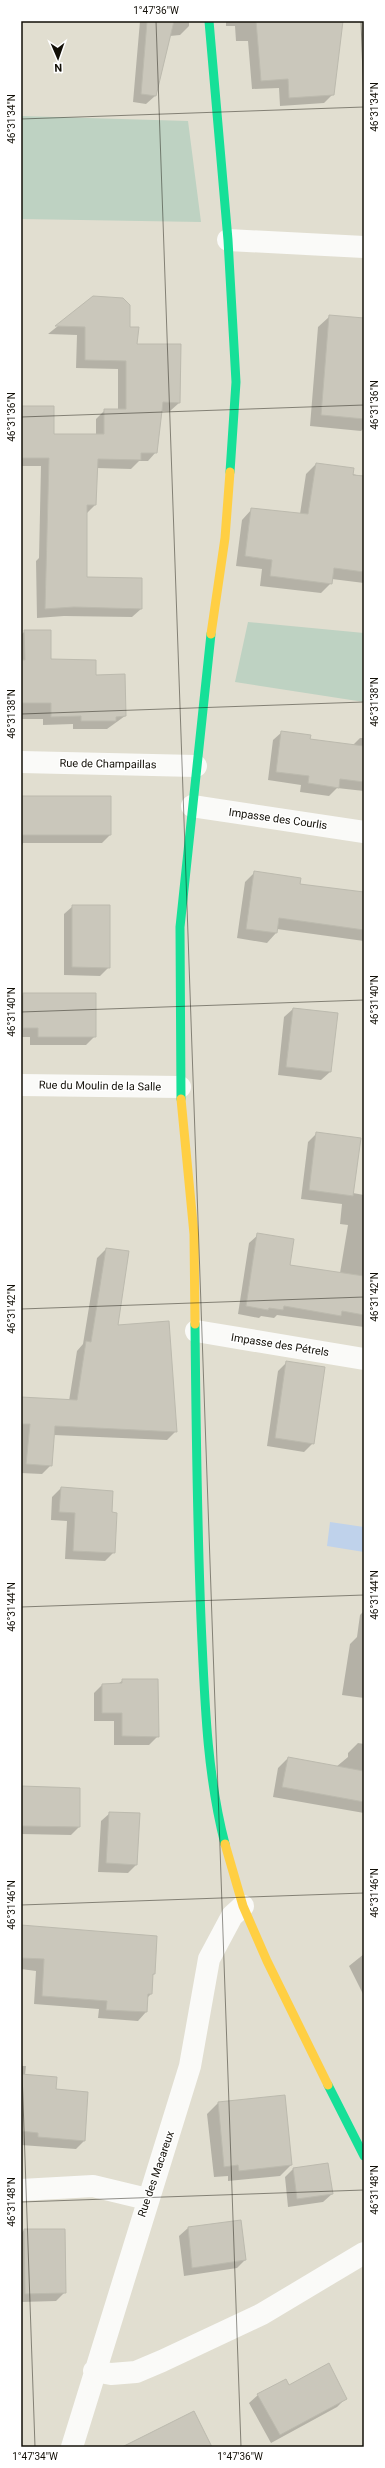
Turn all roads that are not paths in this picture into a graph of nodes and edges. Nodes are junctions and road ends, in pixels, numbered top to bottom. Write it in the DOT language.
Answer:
graph roads {
  1 [pos="209,21"];
  2 [pos="228,240"];
  3 [pos="364,247"];
  4 [pos="21,762"];
  5 [pos="196,766"];
  6 [pos="192,806"];
  7 [pos="364,832"];
  8 [pos="21,1085"];
  9 [pos="180,1087"];
  10 [pos="196,1331"];
  11 [pos="364,1358"];
  12 [pos="243,1906"];
  13 [pos="364,2156"];
  14 [pos="21,2190"];
  15 [pos="147,2199"];
  16 [pos="364,2253"];
  17 [pos="94,2371"];
  18 [pos="72,2447"];
  1 -- 2 [label="main road"];
  2 -- 3 [label="street"];
  2 -- 5 [label="main road"];
  4 -- 5 [label="street, Rue de Champaillas"];
  5 -- 6 [label="main road"];
  6 -- 7 [label="street, Impasse des Courlis"];
  6 -- 9 [label="main road"];
  8 -- 9 [label="street, Rue du Moulin de la Salle"];
  9 -- 10 [label="main road"];
  10 -- 11 [label="street, Impasse des Pétrels"];
  10 -- 12 [label="main road"];
  12 -- 13 [label="main road"];
  12 -- 15 [label="street, Rue des Macareux"];
  14 -- 15 [label="street"];
  15 -- 17 [label="street, Rue des Macareux"];
  16 -- 17 [label="street"];
  17 -- 18 [label="street, Rue des Macareux"];
}
